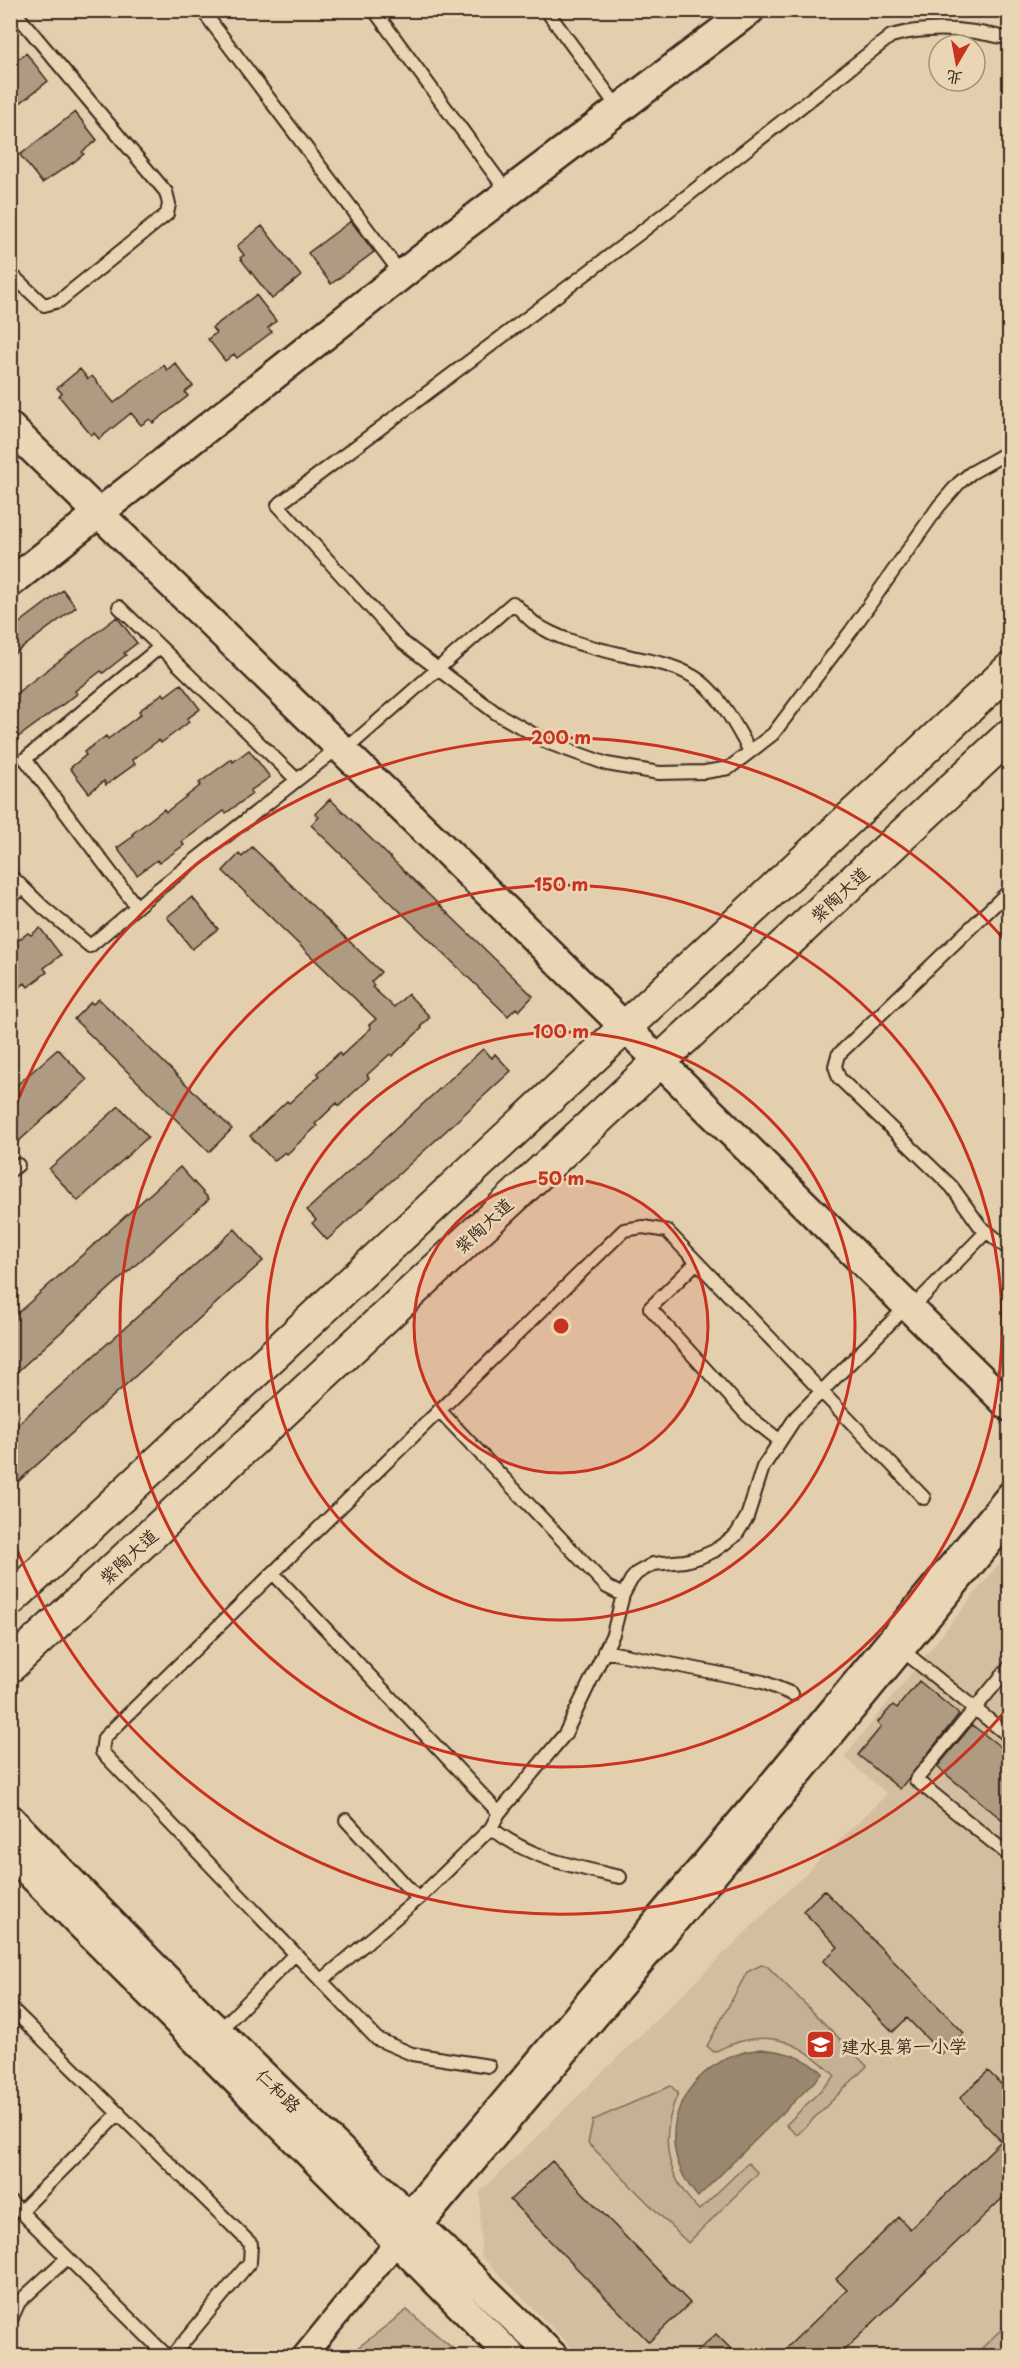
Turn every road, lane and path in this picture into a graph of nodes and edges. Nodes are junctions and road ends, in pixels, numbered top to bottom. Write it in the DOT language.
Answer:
graph roads {
  1 [pos="13,10"];
  2 [pos="202,10"];
  3 [pos="374,10"];
  4 [pos="546,10"];
  5 [pos="732,16"];
  6 [pos="1010,39"];
  7 [pos="619,109"];
  8 [pos="508,193"];
  9 [pos="10,273"];
  10 [pos="402,275"];
  11 [pos="10,427"];
  12 [pos="1010,451"];
  13 [pos="99,513"];
  14 [pos="10,583"];
  15 [pos="119,607"];
  16 [pos="160,647"];
  17 [pos="437,669"];
  18 [pos="1010,669"];
  19 [pos="1010,735"];
  20 [pos="341,749"];
  21 [pos="750,751"];
  22 [pos="297,780"];
  23 [pos="10,874"];
  24 [pos="23,888"];
  25 [pos="1007,896"];
  26 [pos="10,898"];
  27 [pos="136,906"];
  28 [pos="624,1027"];
  29 [pos="659,1061"];
  30 [pos="986,1232"];
  31 [pos="1010,1250"];
  32 [pos="697,1262"];
  33 [pos="909,1307"];
  34 [pos="822,1391"];
  35 [pos="1010,1407"];
  36 [pos="440,1410"];
  37 [pos="779,1440"];
  38 [pos="1010,1492"];
  39 [pos="924,1498"];
  40 [pos="1010,1520"];
  41 [pos="273,1573"];
  42 [pos="623,1595"];
  43 [pos="10,1600"];
  44 [pos="902,1650"];
  45 [pos="604,1651"];
  46 [pos="10,1666"];
  47 [pos="1010,1666"];
  48 [pos="792,1694"];
  49 [pos="975,1709"];
  50 [pos="1010,1737"];
  51 [pos="499,1813"];
  52 [pos="10,1818"];
  53 [pos="346,1820"];
  54 [pos="491,1828"];
  55 [pos="10,1853"];
  56 [pos="1010,1856"];
  57 [pos="620,1877"];
  58 [pos="418,1899"];
  59 [pos="294,1955"];
  60 [pos="321,1981"];
  61 [pos="10,2007"];
  62 [pos="218,2032"];
  63 [pos="489,2066"];
  64 [pos="119,2113"];
  65 [pos="10,2201"];
  66 [pos="21,2211"];
  67 [pos="408,2228"];
  68 [pos="67,2258"];
  69 [pos="10,2322"];
  70 [pos="169,2356"];
  71 [pos="304,2356"];
  72 [pos="511,2356"];
  73 [pos="553,2356"];
  1 -- 9 [label="lane"];
  2 -- 10 [label="lane"];
  3 -- 8 [label="lane"];
  4 -- 7 [label="lane"];
  5 -- 7 [label="street"];
  6 -- 17 [label="lane"];
  7 -- 8 [label="street"];
  8 -- 10 [label="street"];
  10 -- 13 [label="street"];
  11 -- 13 [label="street"];
  12 -- 21 [label="lane"];
  13 -- 14 [label="street"];
  13 -- 20 [label="street"];
  15 -- 16 [label="lane"];
  16 -- 22 [label="lane"];
  16 -- 27 [label="lane"];
  17 -- 20 [label="lane"];
  17 -- 21 [label="lane"];
  17 -- 21 [label="lane"];
  18 -- 28 [label="main road"];
  19 -- 29 [label="main road, 紫陶大道"];
  20 -- 22 [label="lane"];
  20 -- 28 [label="street"];
  22 -- 27 [label="lane"];
  23 -- 24 [label="lane"];
  24 -- 26 [label="lane"];
  24 -- 27 [label="lane"];
  25 -- 30 [label="lane"];
  28 -- 29 [label="street"];
  28 -- 43 [label="main road"];
  29 -- 33 [label="street"];
  29 -- 46 [label="main road, 紫陶大道"];
  30 -- 31 [label="lane"];
  30 -- 33 [label="lane"];
  32 -- 34 [label="lane"];
  32 -- 36 [label="lane"];
  32 -- 37 [label="lane"];
  33 -- 34 [label="lane"];
  33 -- 35 [label="street"];
  34 -- 37 [label="lane"];
  34 -- 39 [label="lane"];
  36 -- 41 [label="lane"];
  36 -- 42 [label="lane"];
  37 -- 42 [label="lane"];
  38 -- 67 [label="street"];
  40 -- 44 [label="street"];
  41 -- 51 [label="lane"];
  41 -- 59 [label="lane"];
  42 -- 45 [label="lane"];
  44 -- 49 [label="lane"];
  44 -- 67 [label="street"];
  45 -- 48 [label="lane"];
  45 -- 51 [label="lane"];
  47 -- 49 [label="lane"];
  49 -- 50 [label="lane"];
  49 -- 56 [label="lane"];
  51 -- 54 [label="lane"];
  52 -- 62 [label="street, 仁和路"];
  53 -- 58 [label="lane"];
  54 -- 57 [label="lane"];
  54 -- 58 [label="lane"];
  55 -- 67 [label="street, 仁和路"];
  58 -- 60 [label="lane"];
  59 -- 60 [label="lane"];
  59 -- 62 [label="lane"];
  60 -- 63 [label="lane"];
  61 -- 64 [label="lane"];
  62 -- 67 [label="street, 仁和路"];
  64 -- 66 [label="lane"];
  64 -- 70 [label="lane"];
  65 -- 66 [label="lane"];
  66 -- 68 [label="lane"];
  67 -- 71 [label="street"];
  67 -- 72 [label="street, 仁和路"];
  67 -- 73 [label="street, 仁和路"];
  68 -- 69 [label="lane"];
  68 -- 70 [label="lane"];
}
